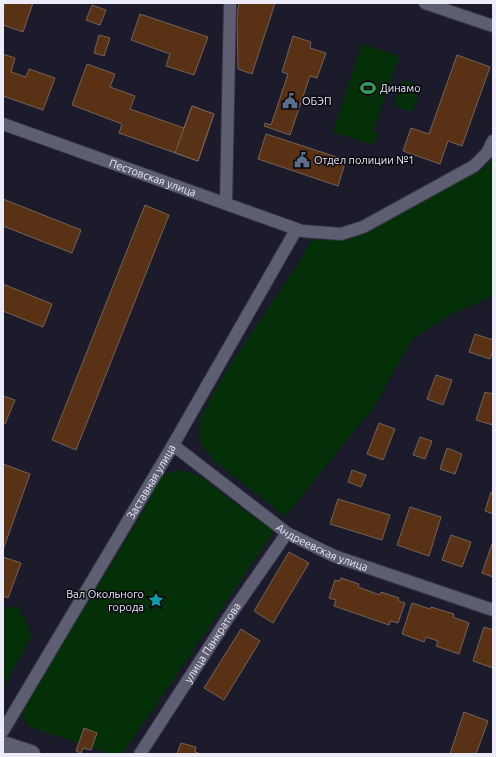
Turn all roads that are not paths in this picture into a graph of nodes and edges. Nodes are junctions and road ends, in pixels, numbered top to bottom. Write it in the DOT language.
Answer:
graph roads {
  1 [pos="230,3"];
  2 [pos="426,3"];
  3 [pos="492,23"];
  4 [pos="3,124"];
  5 [pos="493,141"];
  6 [pos="226,203"];
  7 [pos="299,230"];
  8 [pos="173,445"];
  9 [pos="287,533"];
  10 [pos="493,610"];
  11 [pos="3,730"];
  12 [pos="3,745"];
  13 [pos="31,754"];
  14 [pos="140,754"];
  1 -- 6 [label="street"];
  2 -- 3 [label="street"];
  4 -- 6 [label="street, Пестовская улица"];
  5 -- 7 [label="street, Пестовская улица"];
  6 -- 7 [label="street, Пестовская улица"];
  7 -- 8 [label="street, Заставная улица"];
  8 -- 9 [label="street, Андреевская улица"];
  8 -- 11 [label="street, Заставная улица"];
  9 -- 10 [label="street, Андреевская улица"];
  9 -- 14 [label="street, улица Панкратова"];
  12 -- 13 [label="main road"];
}
